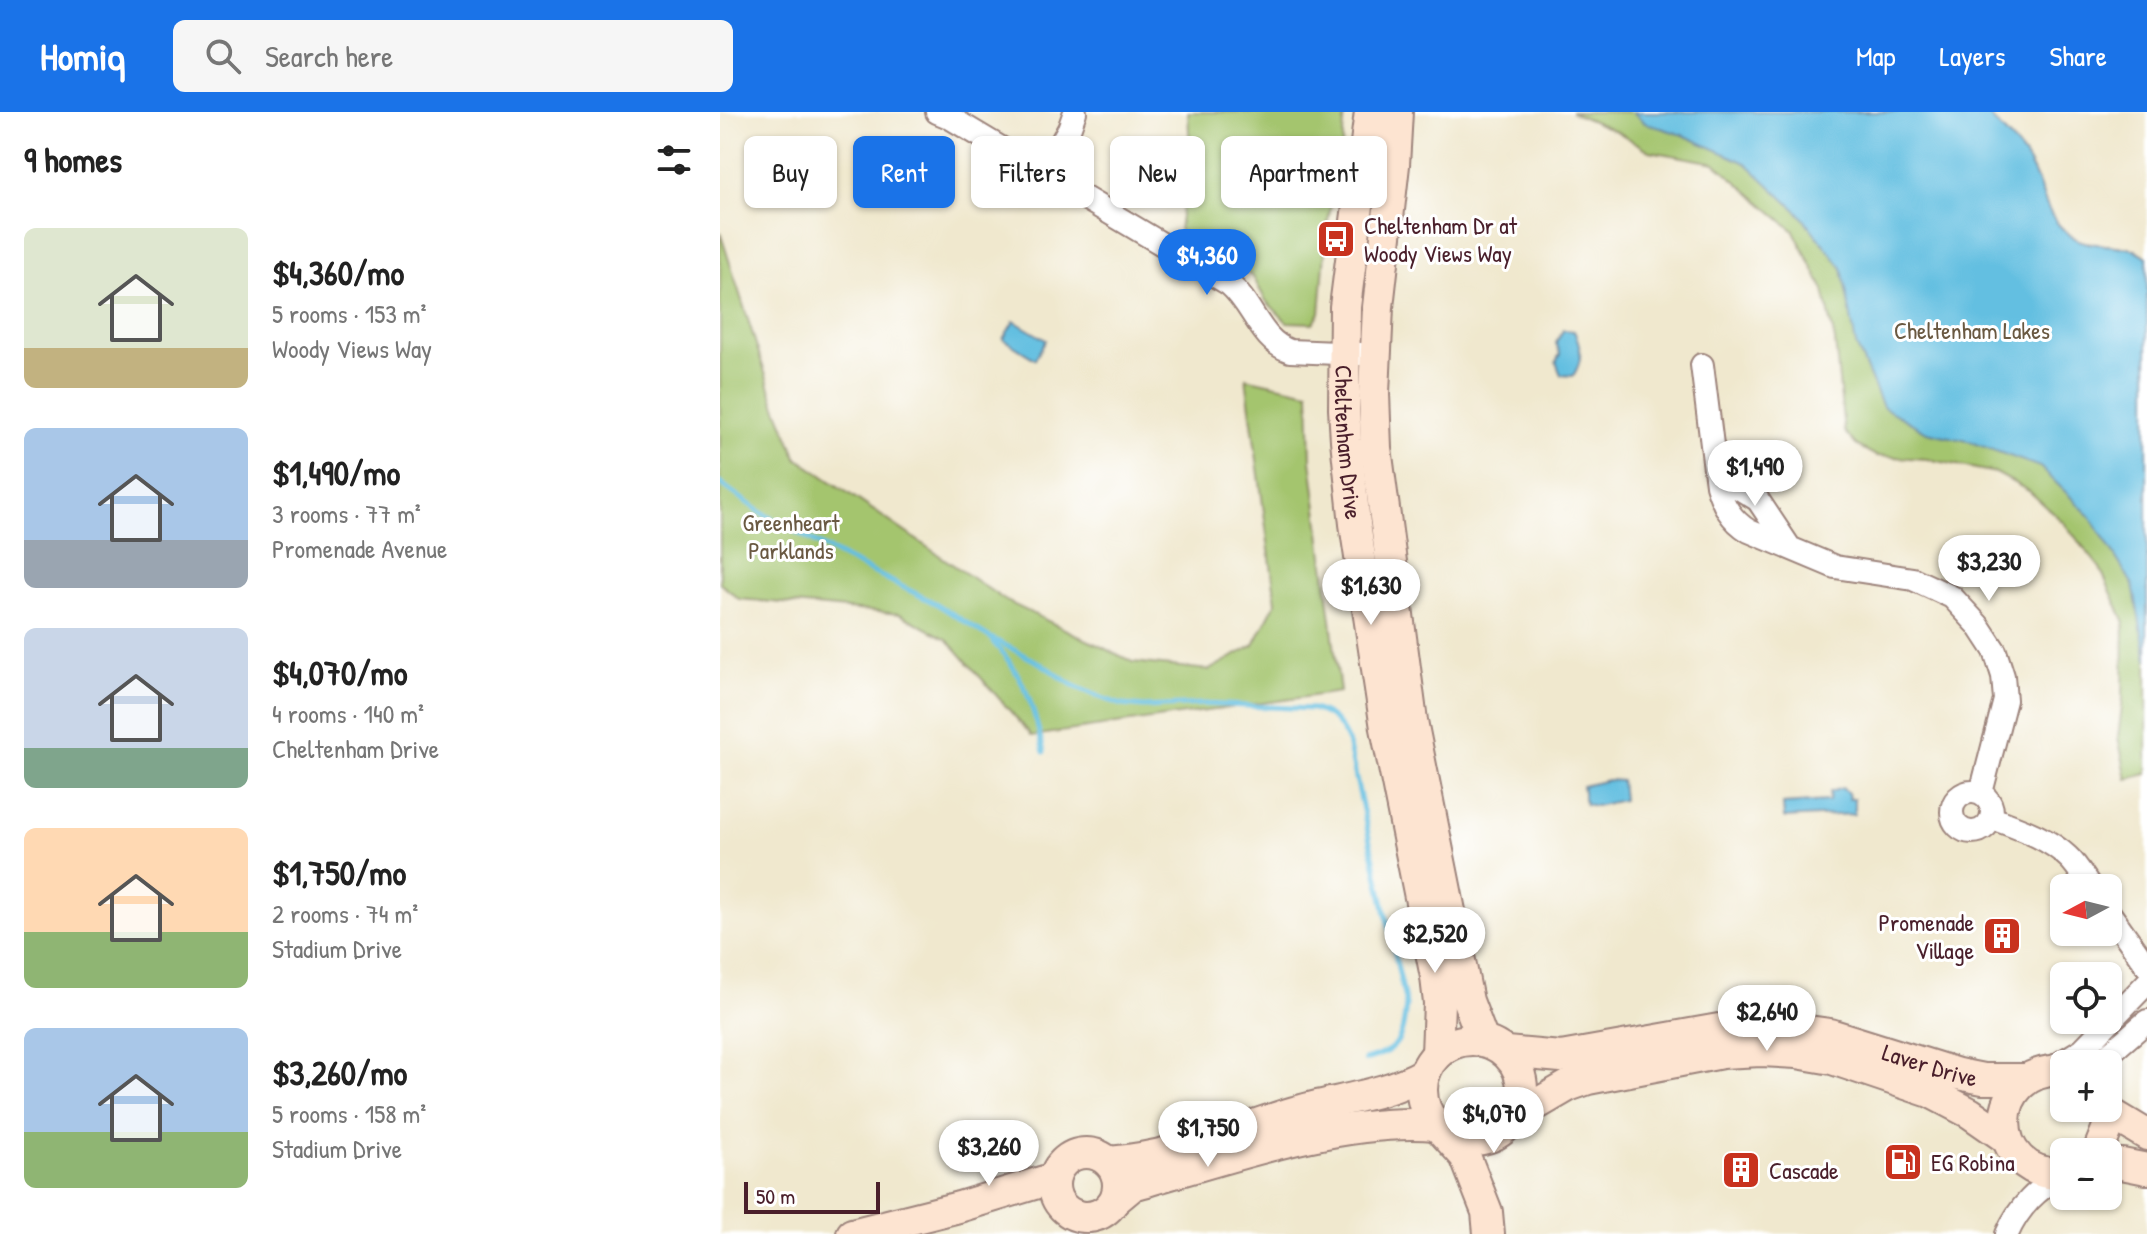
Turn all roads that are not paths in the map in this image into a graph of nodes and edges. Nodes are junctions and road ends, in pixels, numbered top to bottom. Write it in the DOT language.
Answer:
graph roads {
  1 [pos="937,112"];
  2 [pos="1075,112"];
  3 [pos="1370,112"];
  4 [pos="1397,112"];
  5 [pos="979,136"];
  6 [pos="1065,136"];
  7 [pos="1094,203"];
  8 [pos="1345,353"];
  9 [pos="1375,354"];
  10 [pos="1702,365"];
  11 [pos="1716,470"];
  12 [pos="1788,545"];
  13 [pos="1981,793"];
  14 [pos="1992,818"];
  15 [pos="2081,874"];
  16 [pos="2122,931"];
  17 [pos="2147,966"];
  18 [pos="2147,983"];
  19 [pos="2147,1021"];
  20 [pos="1494,1047"];
  21 [pos="2113,1050"];
  22 [pos="1431,1063"];
  23 [pos="2047,1073"];
  24 [pos="2122,1120"];
  25 [pos="1509,1123"];
  26 [pos="1440,1128"];
  27 [pos="2147,1135"];
  28 [pos="2006,1138"];
  29 [pos="1109,1162"];
  30 [pos="2122,1164"];
  31 [pos="2147,1169"];
  32 [pos="2050,1172"];
  33 [pos="1054,1178"];
  34 [pos="2050,1183"];
  35 [pos="1093,1217"];
  36 [pos="1488,1223"];
  37 [pos="852,1234"];
  38 [pos="920,1234"];
  39 [pos="2007,1234"];
  1 -- 5 [label="street"];
  2 -- 6 [label="street"];
  3 -- 8 [label="main road, Cheltenham Drive"];
  4 -- 9 [label="main road, Cheltenham Drive"];
  7 -- 8 [label="street"];
  8 -- 9 [label="street"];
  8 -- 22 [label="main road, Cheltenham Drive"];
  9 -- 20 [label="main road, Cheltenham Drive"];
  10 -- 11 [label="street"];
  11 -- 12 [label="street"];
  11 -- 12 [label="street"];
  12 -- 13 [label="street"];
  13 -- 14 [label="street"];
  13 -- 14 [label="street"];
  14 -- 15 [label="street"];
  16 -- 17 [label="street"];
  18 -- 23 [label="street"];
  19 -- 21 [label="street"];
  20 -- 22 [label="main road"];
  20 -- 23 [label="main road, Laver Drive"];
  20 -- 25 [label="main road"];
  22 -- 26 [label="main road"];
  22 -- 29 [label="main road"];
  23 -- 28 [label="main road"];
  24 -- 27 [label="main road"];
  25 -- 26 [label="main road"];
  25 -- 28 [label="main road, Laver Drive"];
  25 -- 36 [label="main road"];
  26 -- 35 [label="main road"];
  26 -- 36 [label="main road"];
  28 -- 32 [label="main road, Laver Drive"];
  29 -- 33 [label="main road"];
  29 -- 35 [label="main road"];
  30 -- 31 [label="main road"];
  33 -- 35 [label="main road"];
  33 -- 37 [label="main road"];
  34 -- 39 [label="street"];
  35 -- 38 [label="main road"];
}
